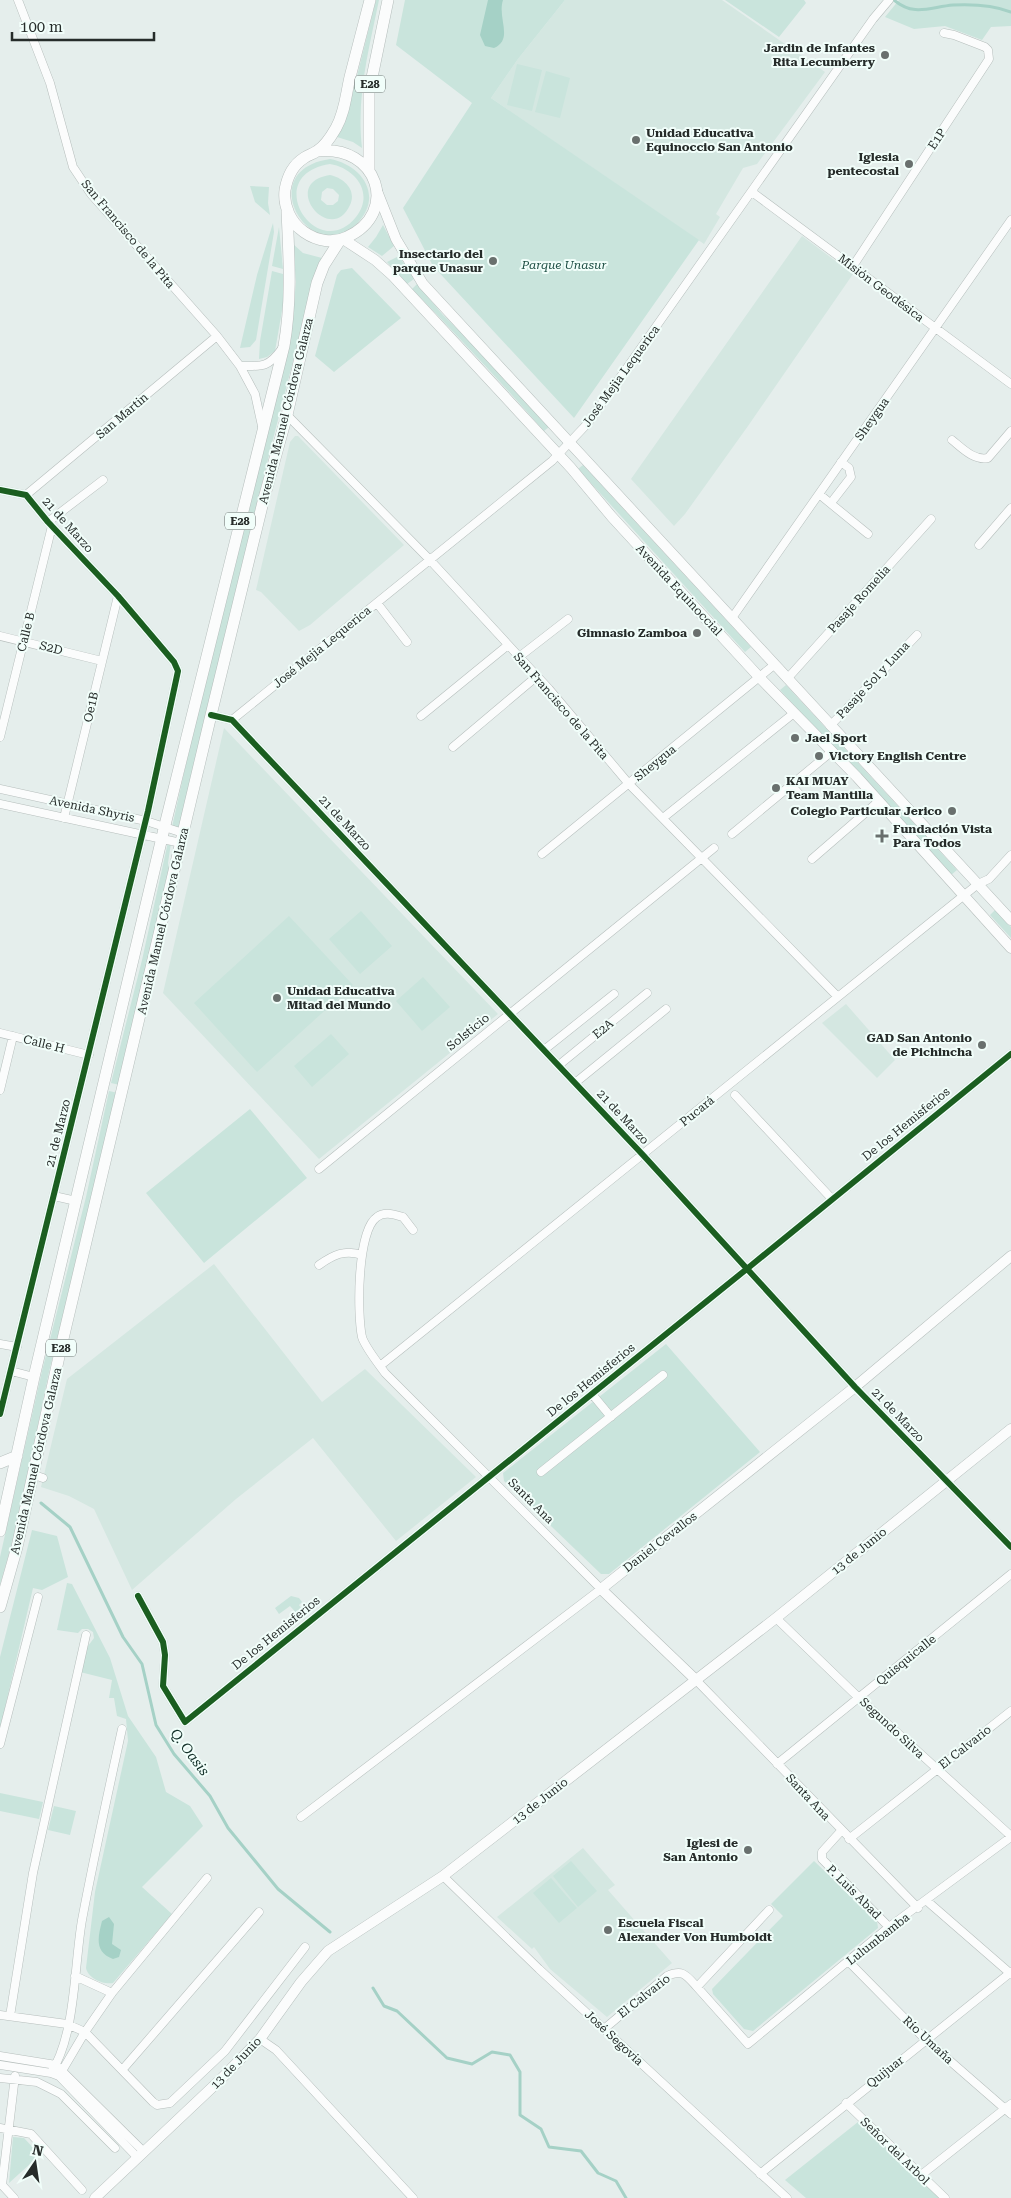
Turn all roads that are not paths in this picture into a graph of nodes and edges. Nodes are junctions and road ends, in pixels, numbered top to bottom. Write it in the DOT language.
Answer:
graph roads {
  1 [pos="18,0"];
  2 [pos="370,0"];
  3 [pos="388,0"];
  4 [pos="887,2"];
  5 [pos="944,33"];
  6 [pos="318,151"];
  7 [pos="369,170"];
  8 [pos="376,190"];
  9 [pos="752,192"];
  10 [pos="287,211"];
  11 [pos="1011,220"];
  12 [pos="341,240"];
  13 [pos="853,266"];
  14 [pos="934,329"];
  15 [pos="217,336"];
  16 [pos="284,346"];
  17 [pos="240,366"];
  18 [pos="1011,384"];
  19 [pos="287,415"];
  20 [pos="263,428"];
  21 [pos="1011,431"];
  22 [pos="952,440"];
  23 [pos="570,442"];
  24 [pos="558,455"];
  25 [pos="842,462"];
  26 [pos="103,480"];
  27 [pos="0,490"];
  28 [pos="819,494"];
  29 [pos="26,495"];
  30 [pos="834,499"];
  31 [pos="1011,508"];
  32 [pos="931,519"];
  33 [pos="50,524"];
  34 [pos="868,534"];
  35 [pos="979,545"];
  36 [pos="430,560"];
  37 [pos="118,596"];
  38 [pos="377,603"];
  39 [pos="732,618"];
  40 [pos="568,619"];
  41 [pos="917,635"];
  42 [pos="0,636"];
  43 [pos="24,642"];
  44 [pos="408,642"];
  45 [pos="508,646"];
  46 [pos="519,657"];
  47 [pos="102,661"];
  48 [pos="774,665"];
  49 [pos="536,677"];
  50 [pos="760,678"];
  51 [pos="787,679"];
  52 [pos="794,713"];
  53 [pos="211,715"];
  54 [pos="421,716"];
  55 [pos="232,720"];
  56 [pos="830,726"];
  57 [pos="0,737"];
  58 [pos="453,747"];
  59 [pos="831,752"];
  60 [pos="629,784"];
  61 [pos="791,785"];
  62 [pos="0,789"];
  63 [pos="800,795"];
  64 [pos="879,801"];
  65 [pos="0,804"];
  66 [pos="67,804"];
  67 [pos="64,818"];
  68 [pos="662,818"];
  69 [pos="146,821"];
  70 [pos="163,834"];
  71 [pos="732,834"];
  72 [pos="142,836"];
  73 [pos="182,838"];
  74 [pos="714,848"];
  75 [pos="542,854"];
  76 [pos="1011,855"];
  77 [pos="702,858"];
  78 [pos="812,859"];
  79 [pos="978,884"];
  80 [pos="964,896"];
  81 [pos="1011,920"];
  82 [pos="1011,948"];
  83 [pos="647,993"];
  84 [pos="614,994"];
  85 [pos="837,996"];
  86 [pos="666,1009"];
  87 [pos="509,1013"];
  88 [pos="0,1033"];
  89 [pos="13,1036"];
  90 [pos="544,1050"];
  91 [pos="1011,1054"];
  92 [pos="89,1055"];
  93 [pos="4,1057"];
  94 [pos="559,1066"];
  95 [pos="576,1083"];
  96 [pos="104,1085"];
  97 [pos="124,1089"];
  98 [pos="0,1090"];
  99 [pos="735,1095"];
  100 [pos="643,1155"];
  101 [pos="319,1169"];
  102 [pos="54,1196"];
  103 [pos="832,1199"];
  104 [pos="76,1201"];
  105 [pos="413,1230"];
  106 [pos="362,1255"];
  107 [pos="1011,1256"];
  108 [pos="320,1265"];
  109 [pos="748,1268"];
  110 [pos="0,1344"];
  111 [pos="17,1347"];
  112 [pos="380,1366"];
  113 [pos="11,1371"];
  114 [pos="663,1375"];
  115 [pos="34,1377"];
  116 [pos="855,1387"];
  117 [pos="592,1394"];
  118 [pos="0,1414"];
  119 [pos="611,1417"];
  120 [pos="1011,1429"];
  121 [pos="17,1456"];
  122 [pos="0,1463"];
  123 [pos="541,1472"];
  124 [pos="490,1476"];
  125 [pos="946,1481"];
  126 [pos="0,1530"];
  127 [pos="1011,1547"];
  128 [pos="1011,1574"];
  129 [pos="601,1588"];
  130 [pos="138,1596"];
  131 [pos="38,1597"];
  132 [pos="0,1607"];
  133 [pos="776,1618"];
  134 [pos="86,1635"];
  135 [pos="696,1680"];
  136 [pos="859,1698"];
  137 [pos="1011,1711"];
  138 [pos="122,1729"];
  139 [pos="0,1744"];
  140 [pos="777,1764"];
  141 [pos="936,1769"];
  142 [pos="301,1817"];
  143 [pos="841,1831"];
  144 [pos="1011,1837"];
  145 [pos="849,1839"];
  146 [pos="443,1876"];
  147 [pos="207,1878"];
  148 [pos="927,1901"];
  149 [pos="918,1908"];
  150 [pos="769,1910"];
  151 [pos="259,1912"];
  152 [pos="889,1927"];
  153 [pos="305,1947"];
  154 [pos="849,1962"];
  155 [pos="1011,1973"];
  156 [pos="75,1976"];
  157 [pos="697,1987"];
  158 [pos="112,1993"];
  159 [pos="0,2015"];
  160 [pos="10,2016"];
  161 [pos="67,2024"];
  162 [pos="604,2028"];
  163 [pos="85,2032"];
  164 [pos="260,2039"];
  165 [pos="926,2040"];
  166 [pos="748,2044"];
  167 [pos="0,2056"];
  168 [pos="0,2065"];
  169 [pos="123,2069"];
  170 [pos="59,2070"];
  171 [pos="15,2073"];
  172 [pos="0,2078"];
  173 [pos="846,2103"];
  174 [pos="1009,2109"];
  175 [pos="4,2129"];
  176 [pos="115,2148"];
  177 [pos="140,2154"];
  178 [pos="760,2174"];
  179 [pos="920,2176"];
  180 [pos="1,2185"];
  181 [pos="82,2190"];
  182 [pos="14,2198"];
  183 [pos="95,2198"];
  184 [pos="413,2198"];
  185 [pos="787,2198"];
  186 [pos="945,2198"];
  1 -- 15 [label="street, San Francisco de la Pita"];
  2 -- 6 [label="main road, E28"];
  3 -- 7 [label="main road, E28"];
  4 -- 9 [label="street, José Mejia Lequerica"];
  5 -- 13 [label="street, E1P"];
  6 -- 7 [label="main road"];
  6 -- 10 [label="main road, E28"];
  7 -- 8 [label="main road, E28"];
  8 -- 12 [label="main road, E28"];
  8 -- 23 [label="main road, Avenida Equinoccial"];
  9 -- 13 [label="street, Misión Geodésica"];
  9 -- 23 [label="street, José Mejia Lequerica"];
  10 -- 12 [label="main road"];
  10 -- 16 [label="main road, Avenida Manuel Córdova Galarza / E28"];
  11 -- 14 [label="street, Sheygua"];
  12 -- 19 [label="main road, Avenida Manuel Córdova Galarza / E28"];
  12 -- 24 [label="main road, Avenida Equinoccial"];
  13 -- 14 [label="street, Misión Geodésica"];
  14 -- 18 [label="street, Misión Geodésica"];
  14 -- 25 [label="street, Sheygua"];
  15 -- 17 [label="street, San Francisco de la Pita"];
  15 -- 29 [label="street, San Martin"];
  16 -- 17 [label="street"];
  16 -- 20 [label="main road, Avenida Manuel Córdova Galarza / E28"];
  17 -- 20 [label="street, San Francisco de la Pita"];
  19 -- 36 [label="street, San Francisco de la Pita"];
  19 -- 53 [label="main road, Avenida Manuel Córdova Galarza / E28"];
  20 -- 70 [label="main road, Avenida Manuel Córdova Galarza / E28"];
  21 -- 22 [label="street"];
  23 -- 24 [label="street, José Mejia Lequerica"];
  23 -- 39 [label="main road, Avenida Equinoccial"];
  24 -- 36 [label="street, José Mejia Lequerica"];
  24 -- 50 [label="main road, Avenida Equinoccial"];
  25 -- 28 [label="street, Sheygua"];
  25 -- 30 [label="street"];
  26 -- 33 [label="street"];
  27 -- 29 [label="street, 21 de Marzo"];
  28 -- 34 [label="street"];
  28 -- 39 [label="street, Sheygua"];
  29 -- 33 [label="street, 21 de Marzo"];
  31 -- 35 [label="street"];
  32 -- 51 [label="street, Pasaje Romelia"];
  33 -- 37 [label="street, 21 de Marzo"];
  33 -- 43 [label="street, Calle B"];
  36 -- 38 [label="street, José Mejia Lequerica"];
  36 -- 45 [label="street, San Francisco de la Pita"];
  37 -- 47 [label="street, Oe1B"];
  37 -- 69 [label="street, 21 de Marzo"];
  38 -- 44 [label="street"];
  38 -- 55 [label="street, José Mejia Lequerica"];
  39 -- 48 [label="main road, Avenida Equinoccial"];
  40 -- 46 [label="street"];
  41 -- 56 [label="street, Pasaje Sol y Luna"];
  42 -- 43 [label="street, S2D"];
  43 -- 47 [label="street, S2D"];
  43 -- 57 [label="street, Calle B"];
  45 -- 46 [label="street, San Francisco de la Pita"];
  45 -- 54 [label="street"];
  46 -- 49 [label="street, San Francisco de la Pita"];
  47 -- 66 [label="street, Oe1B"];
  48 -- 50 [label="street, Sheygua"];
  48 -- 51 [label="main road, Avenida Equinoccial"];
  49 -- 58 [label="street"];
  49 -- 60 [label="street, San Francisco de la Pita"];
  50 -- 52 [label="main road, Avenida Equinoccial"];
  50 -- 60 [label="street, Sheygua"];
  51 -- 56 [label="main road, Avenida Equinoccial"];
  52 -- 59 [label="main road, Avenida Equinoccial"];
  52 -- 68 [label="street"];
  53 -- 55 [label="street"];
  53 -- 73 [label="main road, Avenida Manuel Córdova Galarza / E28"];
  55 -- 87 [label="street, 21 de Marzo"];
  56 -- 79 [label="main road, Avenida Equinoccial"];
  59 -- 61 [label="street"];
  59 -- 64 [label="main road, Avenida Equinoccial"];
  60 -- 68 [label="street, San Francisco de la Pita"];
  60 -- 75 [label="street, Sheygua"];
  61 -- 63 [label="street"];
  61 -- 71 [label="street"];
  62 -- 66 [label="street, Avenida Shyris"];
  64 -- 78 [label="street"];
  64 -- 80 [label="main road, Avenida Equinoccial"];
  65 -- 67 [label="street, Avenida Shyris"];
  66 -- 67 [label="street, Oe1B"];
  66 -- 69 [label="street, Avenida Shyris"];
  67 -- 72 [label="street, Avenida Shyris"];
  68 -- 77 [label="street, San Francisco de la Pita"];
  69 -- 70 [label="street, Avenida Shyris"];
  69 -- 72 [label="street, 21 de Marzo"];
  70 -- 72 [label="street, Avenida Shyris"];
  70 -- 73 [label="street, Avenida Shyris"];
  70 -- 96 [label="main road, Avenida Manuel Córdova Galarza / E28"];
  72 -- 92 [label="street, 21 de Marzo"];
  73 -- 97 [label="main road, Avenida Manuel Córdova Galarza / E28"];
  74 -- 77 [label="street, Solsticio"];
  76 -- 79 [label="street, Pucará"];
  77 -- 85 [label="street, San Francisco de la Pita"];
  77 -- 87 [label="street, Solsticio"];
  79 -- 80 [label="street, Pucará"];
  79 -- 81 [label="main road, Avenida Equinoccial"];
  80 -- 82 [label="main road, Avenida Equinoccial"];
  80 -- 85 [label="street, Pucará"];
  83 -- 94 [label="street, E2A"];
  84 -- 90 [label="street"];
  85 -- 100 [label="street, Pucará"];
  86 -- 95 [label="street"];
  87 -- 90 [label="street, 21 de Marzo"];
  87 -- 101 [label="street, Solsticio"];
  88 -- 89 [label="street, Calle H"];
  89 -- 92 [label="street, Calle H"];
  89 -- 93 [label="street"];
  90 -- 94 [label="street, 21 de Marzo"];
  91 -- 103 [label="street, De los Hemisferios"];
  92 -- 102 [label="street, 21 de Marzo"];
  93 -- 98 [label="street"];
  94 -- 95 [label="street, 21 de Marzo"];
  95 -- 100 [label="street, 21 de Marzo"];
  96 -- 97 [label="main road"];
  96 -- 104 [label="main road, Avenida Manuel Córdova Galarza / E28"];
  97 -- 132 [label="main road, Avenida Manuel Córdova Galarza / E28"];
  99 -- 103 [label="street"];
  100 -- 109 [label="street, 21 de Marzo"];
  100 -- 112 [label="street, Pucará"];
  102 -- 104 [label="street"];
  102 -- 111 [label="street, 21 de Marzo"];
  103 -- 109 [label="street, De los Hemisferios"];
  104 -- 115 [label="main road, Avenida Manuel Córdova Galarza / E28"];
  105 -- 106 [label="street, Santa Ana"];
  106 -- 108 [label="street"];
  106 -- 112 [label="street, Santa Ana"];
  107 -- 116 [label="main road, Daniel Cevallos"];
  109 -- 116 [label="street, 21 de Marzo"];
  109 -- 117 [label="street, De los Hemisferios"];
  110 -- 111 [label="street"];
  111 -- 113 [label="street, 21 de Marzo"];
  112 -- 124 [label="street, Santa Ana"];
  113 -- 115 [label="street"];
  113 -- 118 [label="street, 21 de Marzo"];
  114 -- 119 [label="street"];
  115 -- 121 [label="main road, Avenida Manuel Córdova Galarza / E28"];
  116 -- 125 [label="street, 21 de Marzo"];
  116 -- 129 [label="main road, Daniel Cevallos"];
  117 -- 119 [label="street"];
  117 -- 124 [label="street, De los Hemisferios"];
  119 -- 123 [label="street"];
  120 -- 125 [label="main road, 13 de Junio"];
  121 -- 122 [label="main road"];
  121 -- 126 [label="main road, Avenida Manuel Córdova Galarza / E28"];
  124 -- 129 [label="street, Santa Ana"];
  124 -- 130 [label="street, De los Hemisferios"];
  125 -- 127 [label="street, 21 de Marzo"];
  125 -- 133 [label="main road, 13 de Junio"];
  128 -- 136 [label="street, Quisquicalle"];
  129 -- 135 [label="main road, Santa Ana"];
  129 -- 142 [label="street, Daniel Cevallos"];
  131 -- 139 [label="street"];
  133 -- 135 [label="main road, 13 de Junio"];
  133 -- 136 [label="street, Segundo Silva"];
  134 -- 160 [label="street"];
  135 -- 140 [label="street, Santa Ana"];
  135 -- 146 [label="main road, 13 de Junio"];
  136 -- 140 [label="street, Quisquicalle"];
  136 -- 141 [label="street, Segundo Silva"];
  137 -- 141 [label="street, El Calvario"];
  138 -- 156 [label="street"];
  140 -- 143 [label="street, Santa Ana"];
  141 -- 144 [label="street, Segundo Silva"];
  141 -- 145 [label="street, El Calvario"];
  143 -- 145 [label="street, Santa Ana"];
  143 -- 152 [label="street, P. Luis Abad"];
  144 -- 148 [label="street, Lulumbamba"];
  145 -- 149 [label="street, Santa Ana"];
  146 -- 162 [label="street, José Segovia"];
  146 -- 164 [label="main road, 13 de Junio"];
  147 -- 158 [label="street"];
  148 -- 149 [label="street, Lulumbamba"];
  148 -- 155 [label="street"];
  149 -- 152 [label="street, Lulumbamba"];
  150 -- 157 [label="street"];
  151 -- 169 [label="street"];
  152 -- 154 [label="street, Lulumbamba"];
  153 -- 169 [label="street"];
  154 -- 165 [label="street, Río Umaña"];
  154 -- 166 [label="street, Lulumbamba"];
  155 -- 165 [label="street, Quijuar"];
  156 -- 158 [label="street"];
  156 -- 161 [label="street"];
  157 -- 162 [label="street, El Calvario"];
  157 -- 166 [label="street, El Calvario"];
  158 -- 163 [label="street"];
  159 -- 160 [label="street"];
  160 -- 161 [label="street"];
  161 -- 163 [label="street"];
  161 -- 170 [label="street"];
  162 -- 178 [label="street, José Segovia"];
  163 -- 169 [label="street"];
  163 -- 170 [label="street"];
  164 -- 177 [label="main road, 13 de Junio"];
  164 -- 184 [label="street"];
  165 -- 173 [label="street, Quijuar"];
  165 -- 174 [label="street, Río Umaña"];
  167 -- 170 [label="street"];
  168 -- 171 [label="street"];
  170 -- 171 [label="street"];
  170 -- 177 [label="street"];
  171 -- 172 [label="street"];
  171 -- 175 [label="street"];
  171 -- 176 [label="street"];
  173 -- 178 [label="street, Quijuar"];
  173 -- 179 [label="street, Señor del Arbol"];
  174 -- 179 [label="street"];
  175 -- 180 [label="street"];
  175 -- 181 [label="street"];
  177 -- 183 [label="main road, 13 de Junio"];
  178 -- 185 [label="street, José Segovia"];
  179 -- 186 [label="street, Señor del Arbol"];
  180 -- 182 [label="street"];
}
